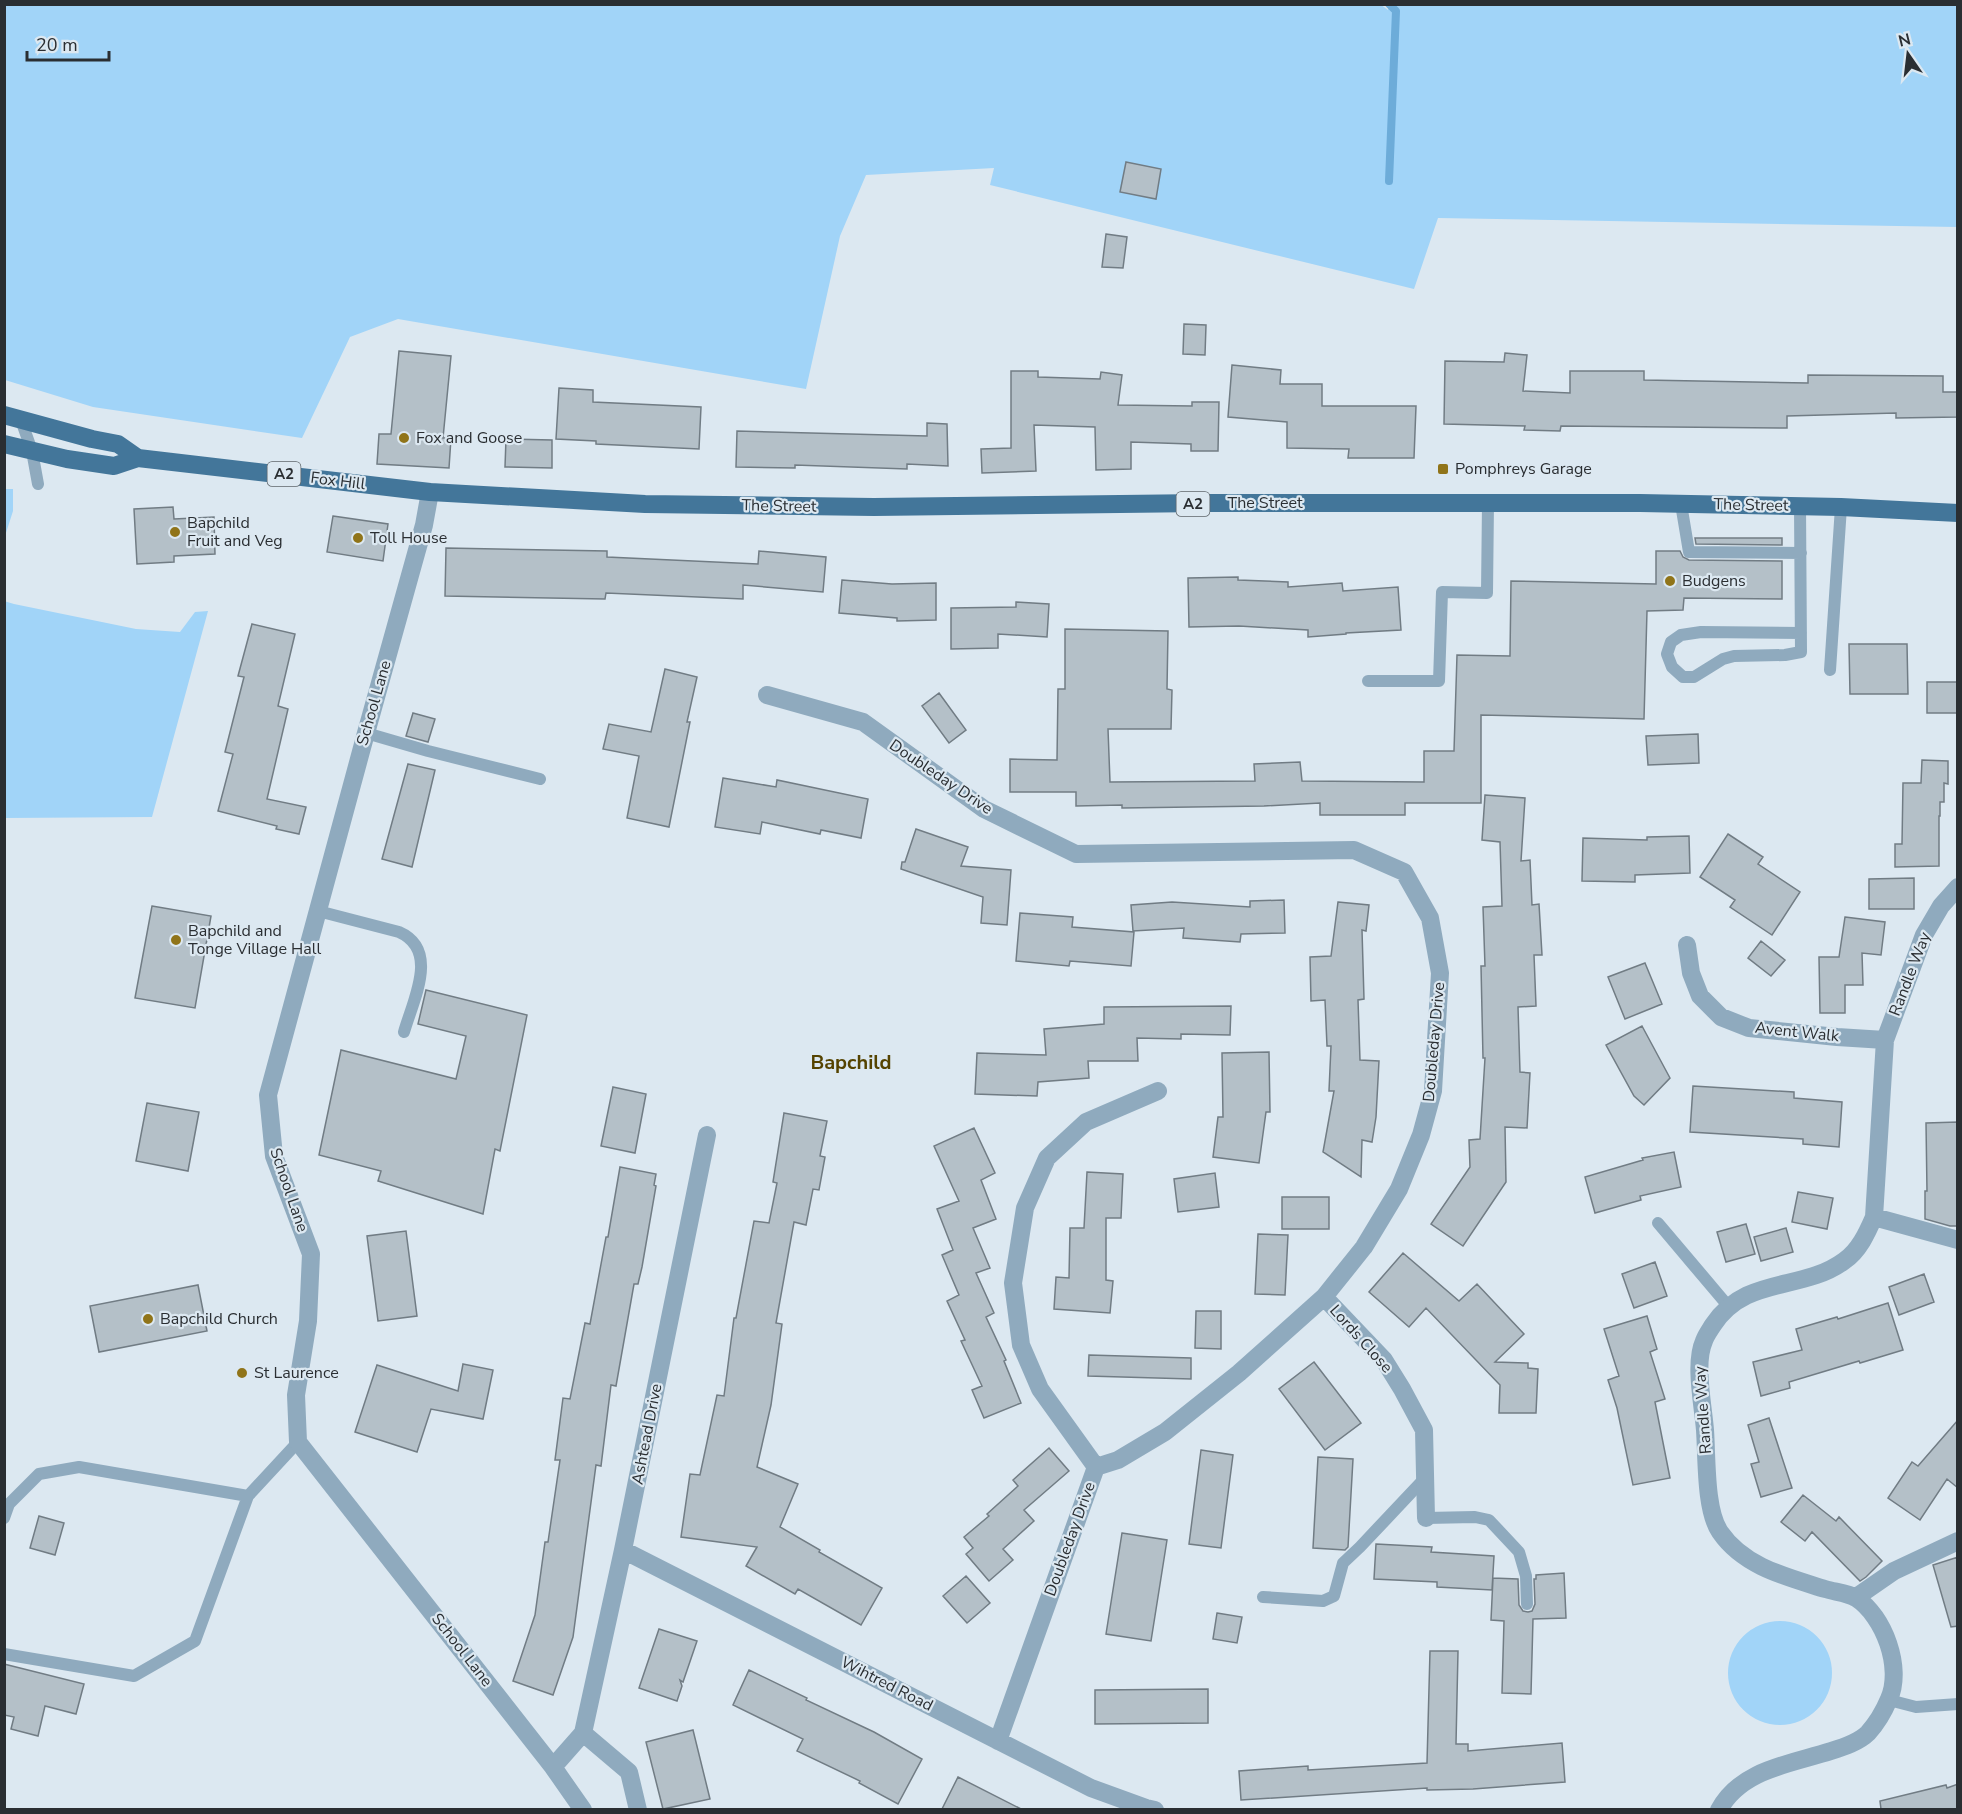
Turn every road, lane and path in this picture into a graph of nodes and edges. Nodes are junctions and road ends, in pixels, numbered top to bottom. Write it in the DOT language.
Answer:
graph roads {
  1 [pos="13,417"];
  2 [pos="4,444"];
  3 [pos="32,450"];
  4 [pos="138,458"];
  5 [pos="38,484"];
  6 [pos="430,492"];
  7 [pos="1488,503"];
  8 [pos="1681,504"];
  9 [pos="1800,506"];
  10 [pos="1841,507"];
  11 [pos="1958,513"];
  12 [pos="1801,553"];
  13 [pos="1801,633"];
  14 [pos="1830,670"];
  15 [pos="1368,681"];
  16 [pos="767,695"];
  17 [pos="366,733"];
  18 [pos="540,779"];
  19 [pos="1958,887"];
  20 [pos="318,910"];
  21 [pos="1687,945"];
  22 [pos="404,1032"];
  23 [pos="1885,1040"];
  24 [pos="1158,1091"];
  25 [pos="707,1135"];
  26 [pos="1875,1217"];
  27 [pos="1658,1223"];
  28 [pos="1958,1240"];
  29 [pos="1324,1297"];
  30 [pos="1729,1307"];
  31 [pos="298,1442"];
  32 [pos="1096,1467"];
  33 [pos="1425,1478"];
  34 [pos="248,1496"];
  35 [pos="4,1518"];
  36 [pos="1426,1518"];
  37 [pos="1958,1541"];
  38 [pos="623,1550"];
  39 [pos="1263,1597"];
  40 [pos="1855,1598"];
  41 [pos="1527,1604"];
  42 [pos="4,1654"];
  43 [pos="1889,1700"];
  44 [pos="1958,1704"];
  45 [pos="583,1733"];
  46 [pos="998,1740"];
  47 [pos="554,1767"];
  48 [pos="583,1809"];
  49 [pos="638,1809"];
  50 [pos="1155,1809"];
  51 [pos="1719,1809"];
  1 -- 3 [label="lane"];
  1 -- 4 [label="main road, Fox Hill / A2"];
  2 -- 3 [label="main road, Fox Hill / A2"];
  3 -- 4 [label="main road, Fox Hill / A2"];
  3 -- 5 [label="lane"];
  4 -- 6 [label="main road, Fox Hill / A2"];
  6 -- 7 [label="main road, The Street / A2"];
  6 -- 17 [label="street, School Lane"];
  7 -- 8 [label="main road, The Street / A2"];
  7 -- 15 [label="lane"];
  8 -- 9 [label="main road, The Street / A2"];
  8 -- 12 [label="lane"];
  9 -- 10 [label="main road, The Street / A2"];
  9 -- 12 [label="lane"];
  10 -- 11 [label="main road, The Street / A2"];
  10 -- 14 [label="lane"];
  12 -- 13 [label="lane"];
  13 -- 13 [label="lane"];
  16 -- 29 [label="street, Doubleday Drive"];
  17 -- 18 [label="lane"];
  17 -- 20 [label="street, School Lane"];
  19 -- 23 [label="street, Randle Way"];
  20 -- 22 [label="lane"];
  20 -- 31 [label="street, School Lane"];
  21 -- 23 [label="street, Avent Walk"];
  23 -- 26 [label="street, Randle Way"];
  24 -- 32 [label="street"];
  25 -- 38 [label="street, Ashtead Drive"];
  26 -- 28 [label="street"];
  26 -- 30 [label="street, Randle Way"];
  27 -- 30 [label="lane"];
  29 -- 32 [label="street, Doubleday Drive"];
  29 -- 33 [label="street, Lords Close"];
  30 -- 40 [label="street, Randle Way"];
  31 -- 34 [label="lane"];
  31 -- 47 [label="street, School Lane"];
  32 -- 46 [label="street, Doubleday Drive"];
  33 -- 36 [label="street, Lords Close"];
  33 -- 39 [label="lane"];
  34 -- 35 [label="lane"];
  34 -- 42 [label="lane"];
  36 -- 41 [label="lane"];
  37 -- 40 [label="street"];
  38 -- 45 [label="street, Ashtead Drive"];
  38 -- 46 [label="street, Wihtred Road"];
  40 -- 43 [label="street"];
  43 -- 44 [label="lane"];
  43 -- 51 [label="street"];
  45 -- 47 [label="street, Ashtead Drive"];
  45 -- 49 [label="street"];
  46 -- 50 [label="street, Wihtred Road"];
  47 -- 48 [label="street, School Lane"];
}
